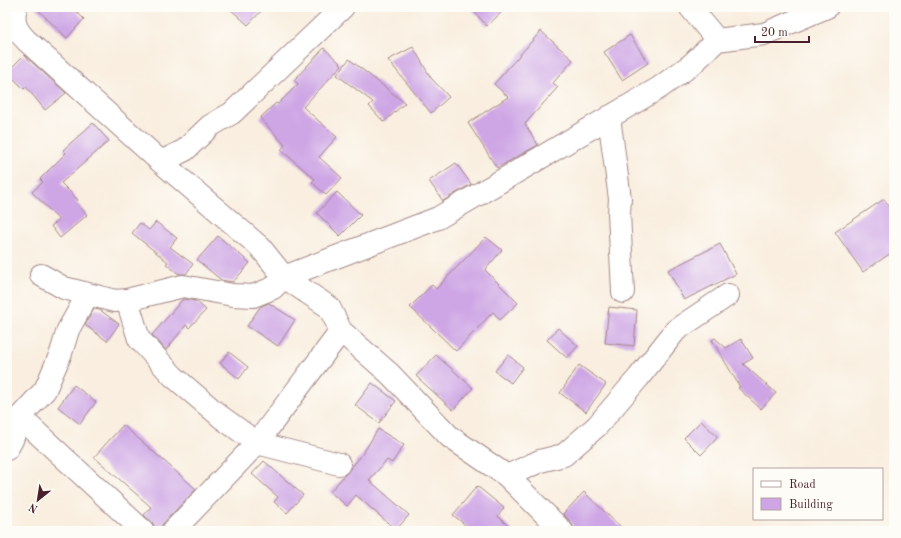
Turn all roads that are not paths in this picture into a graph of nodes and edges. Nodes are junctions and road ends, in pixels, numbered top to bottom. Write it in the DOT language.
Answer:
graph roads {
  1 [pos="16,7"];
  2 [pos="343,7"];
  3 [pos="690,7"];
  4 [pos="827,7"];
  5 [pos="12,28"];
  6 [pos="717,40"];
  7 [pos="609,117"];
  8 [pos="161,162"];
  9 [pos="41,275"];
  10 [pos="284,277"];
  11 [pos="624,292"];
  12 [pos="88,294"];
  13 [pos="728,295"];
  14 [pos="127,300"];
  15 [pos="341,331"];
  16 [pos="20,417"];
  17 [pos="257,443"];
  18 [pos="7,449"];
  19 [pos="339,464"];
  20 [pos="507,476"];
  21 [pos="143,531"];
  22 [pos="173,531"];
  23 [pos="562,531"];
  1 -- 5 [label="street"];
  2 -- 8 [label="street"];
  3 -- 6 [label="street"];
  4 -- 6 [label="street"];
  5 -- 8 [label="street"];
  6 -- 7 [label="street"];
  7 -- 10 [label="street"];
  7 -- 11 [label="street"];
  8 -- 10 [label="street"];
  9 -- 12 [label="street"];
  10 -- 14 [label="street"];
  10 -- 15 [label="street"];
  12 -- 14 [label="street"];
  12 -- 16 [label="street"];
  13 -- 20 [label="street"];
  14 -- 17 [label="street"];
  15 -- 17 [label="street"];
  15 -- 20 [label="street"];
  16 -- 18 [label="street"];
  16 -- 21 [label="street"];
  17 -- 19 [label="street"];
  17 -- 22 [label="street"];
  20 -- 23 [label="street"];
}
